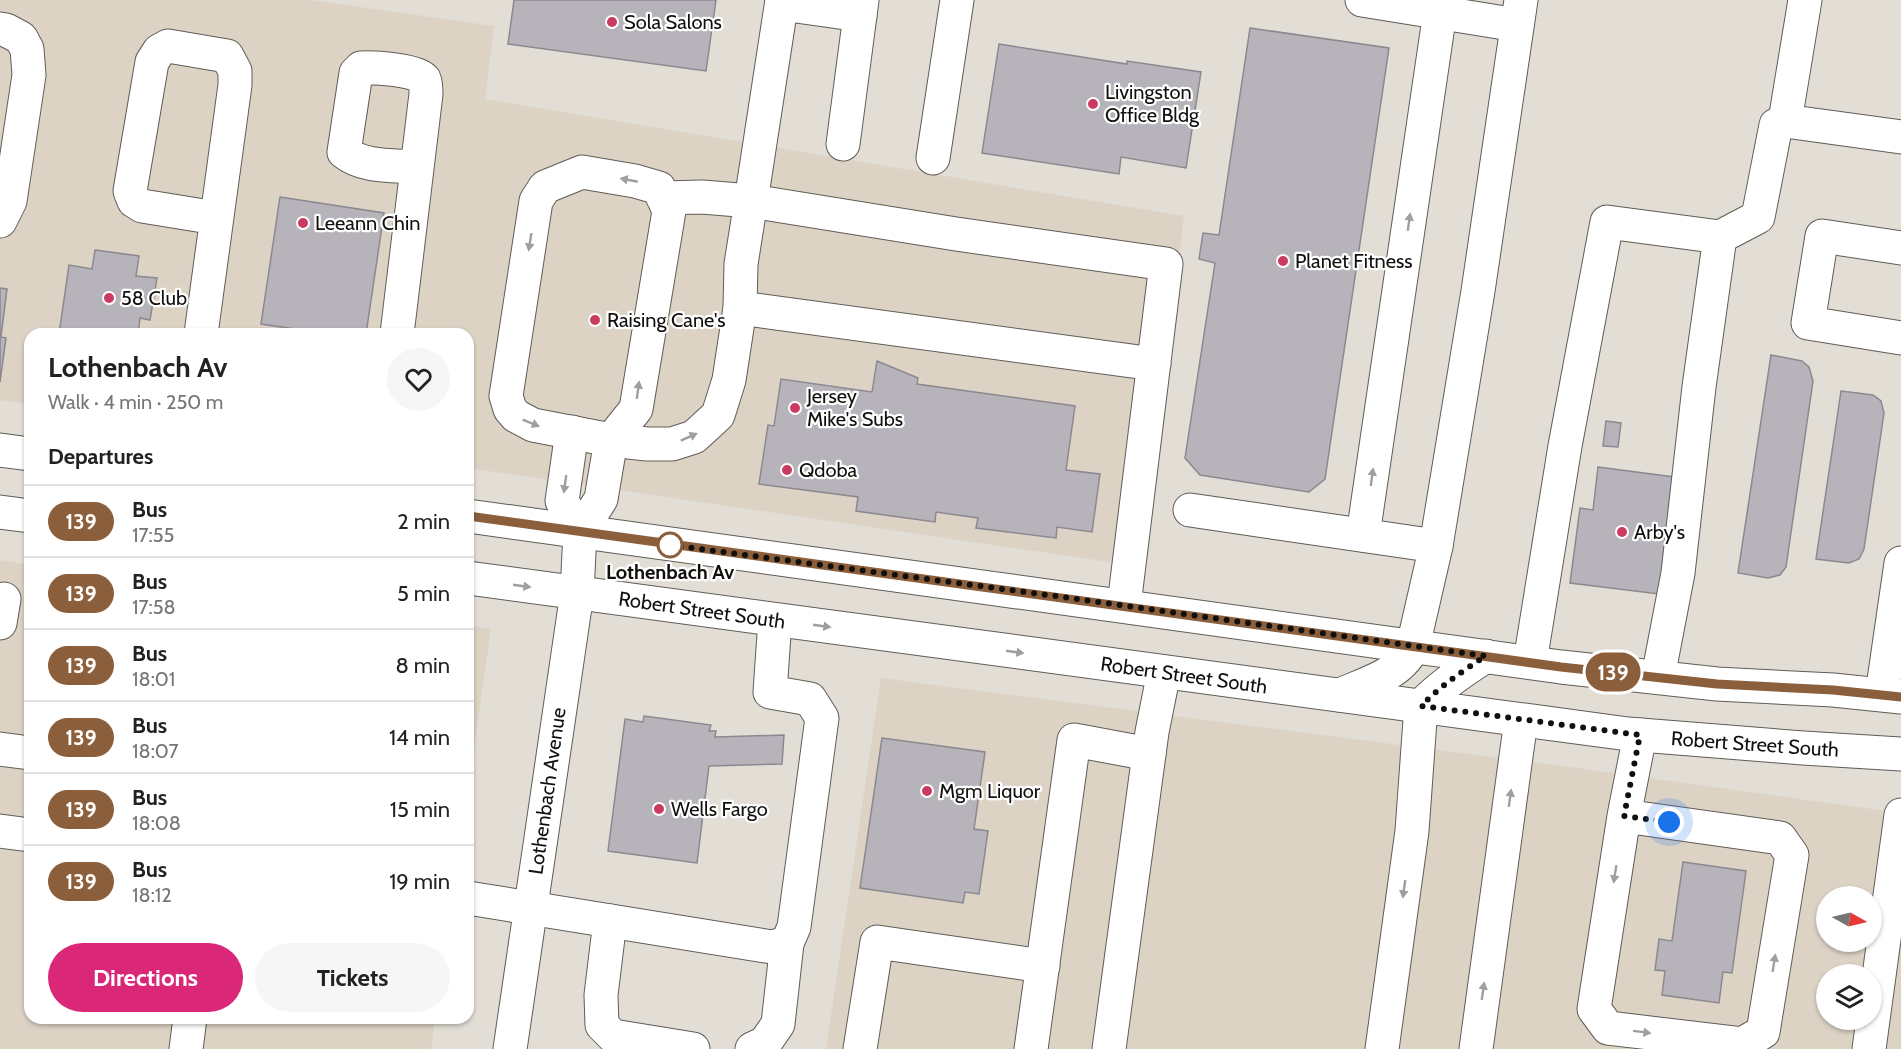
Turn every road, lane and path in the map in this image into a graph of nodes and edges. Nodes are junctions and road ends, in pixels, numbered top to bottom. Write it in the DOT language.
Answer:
graph roads {
  1 [pos="957,0"];
  2 [pos="1362,0"];
  3 [pos="1805,0"];
  4 [pos="782,2"];
  5 [pos="861,7"];
  6 [pos="1440,12"];
  7 [pos="1519,12"];
  8 [pos="0,29"];
  9 [pos="1785,121"];
  10 [pos="1901,137"];
  11 [pos="843,144"];
  12 [pos="933,158"];
  13 [pos="417,167"];
  14 [pos="663,198"];
  15 [pos="751,201"];
  16 [pos="216,218"];
  17 [pos="0,221"];
  18 [pos="1720,237"];
  19 [pos="1901,248"];
  20 [pos="740,308"];
  21 [pos="202,328"];
  22 [pos="398,328"];
  23 [pos="1901,338"];
  24 [pos="1155,364"];
  25 [pos="572,432"];
  26 [pos="611,440"];
  27 [pos="0,450"];
  28 [pos="24,453"];
  29 [pos="1190,510"];
  30 [pos="0,512"];
  31 [pos="24,515"];
  32 [pos="474,517"];
  33 [pos="580,532"];
  34 [pos="1363,535"];
  35 [pos="1436,546"];
  36 [pos="1901,563"];
  37 [pos="474,579"];
  38 [pos="577,593"];
  39 [pos="1124,605"];
  40 [pos="775,620"];
  41 [pos="1897,620"];
  42 [pos="1413,646"];
  43 [pos="1486,656"];
  44 [pos="1530,662"];
  45 [pos="1164,672"];
  46 [pos="1658,677"];
  47 [pos="1340,695"];
  48 [pos="1891,696"];
  49 [pos="1421,706"];
  50 [pos="1521,720"];
  51 [pos="1640,735"];
  52 [pos="0,749"];
  53 [pos="24,752"];
  54 [pos="1901,753"];
  55 [pos="1149,754"];
  56 [pos="1901,815"];
  57 [pos="1624,816"];
  58 [pos="0,831"];
  59 [pos="24,834"];
  60 [pos="474,899"];
  61 [pos="530,908"];
  62 [pos="610,921"];
  63 [pos="787,943"];
  64 [pos="1043,966"];
  65 [pos="189,1024"];
  66 [pos="186,1049"];
  67 [pos="510,1049"];
  68 [pos="693,1049"];
  69 [pos="752,1049"];
  70 [pos="860,1049"];
  71 [pos="1031,1049"];
  72 [pos="1109,1049"];
  73 [pos="1382,1049"];
  74 [pos="1476,1049"];
  75 [pos="1869,1049"];
  1 -- 12 [label="main road"];
  2 -- 6 [label="main road"];
  3 -- 9 [label="main road"];
  4 -- 5 [label="main road"];
  4 -- 15 [label="main road"];
  5 -- 11 [label="main road"];
  6 -- 7 [label="main road"];
  34 -- 6 [label="main road, one-way"];
  7 -- 35 [label="main road"];
  8 -- 17 [label="main road"];
  9 -- 10 [label="main road"];
  9 -- 18 [label="main road"];
  13 -- 22 [label="main road"];
  14 -- 15 [label="main road"];
  14 -- 25 [label="main road, one-way"];
  26 -- 14 [label="main road, one-way"];
  15 -- 20 [label="main road"];
  15 -- 24 [label="main road"];
  16 -- 16 [label="main road"];
  16 -- 21 [label="main road"];
  18 -- 44 [label="main road"];
  18 -- 46 [label="main road"];
  19 -- 23 [label="main road"];
  20 -- 24 [label="main road"];
  26 -- 20 [label="main road, one-way"];
  24 -- 39 [label="main road"];
  25 -- 26 [label="main road"];
  25 -- 33 [label="main road, one-way"];
  26 -- 33 [label="main road"];
  27 -- 28 [label="main road"];
  29 -- 34 [label="main road"];
  30 -- 31 [label="main road"];
  32 -- 33 [label="main road"];
  33 -- 38 [label="main road, Lothenbach Avenue"];
  33 -- 39 [label="main road"];
  34 -- 35 [label="main road"];
  35 -- 42 [label="main road"];
  36 -- 41 [label="main road"];
  37 -- 38 [label="main road, Robert Street South, one-way"];
  38 -- 40 [label="main road, Robert Street South"];
  38 -- 61 [label="main road, Lothenbach Avenue"];
  39 -- 42 [label="main road"];
  40 -- 45 [label="main road, Robert Street South, one-way"];
  40 -- 63 [label="main road"];
  41 -- 48 [label="main road"];
  42 -- 43 [label="main road"];
  42 -- 47 [label="main road"];
  43 -- 44 [label="main road"];
  43 -- 49 [label="main road"];
  44 -- 46 [label="main road"];
  45 -- 47 [label="main road, Robert Street South"];
  45 -- 55 [label="main road"];
  46 -- 48 [label="main road"];
  47 -- 49 [label="main road, Robert Street South"];
  49 -- 50 [label="main road, Robert Street South"];
  49 -- 73 [label="main road, one-way"];
  50 -- 51 [label="main road, Robert Street South"];
  74 -- 50 [label="main road, one-way"];
  51 -- 54 [label="main road, Robert Street South"];
  51 -- 57 [label="main road"];
  52 -- 53 [label="main road"];
  55 -- 64 [label="main road"];
  55 -- 72 [label="main road"];
  56 -- 75 [label="main road"];
  57 -- 57 [label="main road, one-way"];
  58 -- 59 [label="main road"];
  60 -- 61 [label="main road"];
  61 -- 62 [label="main road"];
  61 -- 67 [label="main road, Lothenbach Avenue"];
  62 -- 63 [label="main road"];
  62 -- 68 [label="main road"];
  63 -- 69 [label="main road"];
  64 -- 70 [label="main road"];
  64 -- 71 [label="main road"];
  65 -- 66 [label="main road"];
}
